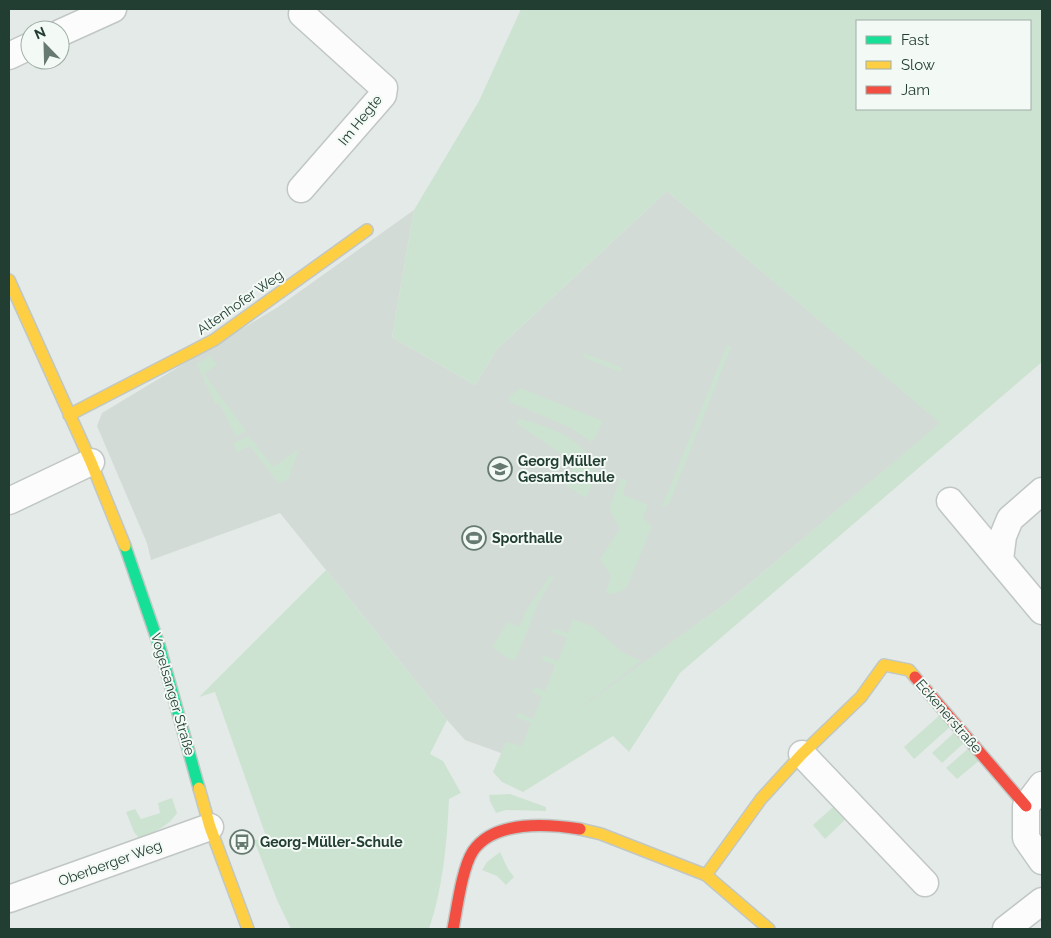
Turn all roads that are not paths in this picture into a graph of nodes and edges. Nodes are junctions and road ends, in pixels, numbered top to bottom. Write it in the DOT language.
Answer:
graph roads {
  1 [pos="113,9"];
  2 [pos="301,10"];
  3 [pos="70,28"];
  4 [pos="301,189"];
  5 [pos="367,230"];
  6 [pos="9,280"];
  7 [pos="69,415"];
  8 [pos="91,462"];
  9 [pos="1042,491"];
  10 [pos="950,501"];
  11 [pos="9,502"];
  12 [pos="1000,559"];
  13 [pos="1042,611"];
  14 [pos="802,754"];
  15 [pos="1042,785"];
  16 [pos="1026,806"];
  17 [pos="210,827"];
  18 [pos="1042,861"];
  19 [pos="706,875"];
  20 [pos="925,883"];
  21 [pos="9,899"];
  22 [pos="1042,901"];
  23 [pos="248,929"];
  24 [pos="453,929"];
  25 [pos="768,929"];
  26 [pos="1006,929"];
  1 -- 3 [label="street"];
  2 -- 4 [label="street, Im Hegte"];
  5 -- 7 [label="street, Altenhofer Weg"];
  6 -- 7 [label="street, Vogelsanger Straße"];
  7 -- 8 [label="street, Vogelsanger Straße"];
  8 -- 11 [label="street"];
  8 -- 17 [label="street, Vogelsanger Straße"];
  9 -- 12 [label="street"];
  10 -- 12 [label="street"];
  12 -- 13 [label="street"];
  14 -- 16 [label="street, Eckenerstraße"];
  14 -- 19 [label="street, Eckenerstraße"];
  14 -- 20 [label="street"];
  15 -- 16 [label="street"];
  16 -- 18 [label="street"];
  17 -- 21 [label="street, Oberberger Weg"];
  17 -- 23 [label="street, Vogelsanger Straße"];
  19 -- 24 [label="street"];
  19 -- 25 [label="street"];
  22 -- 26 [label="street"];
}
